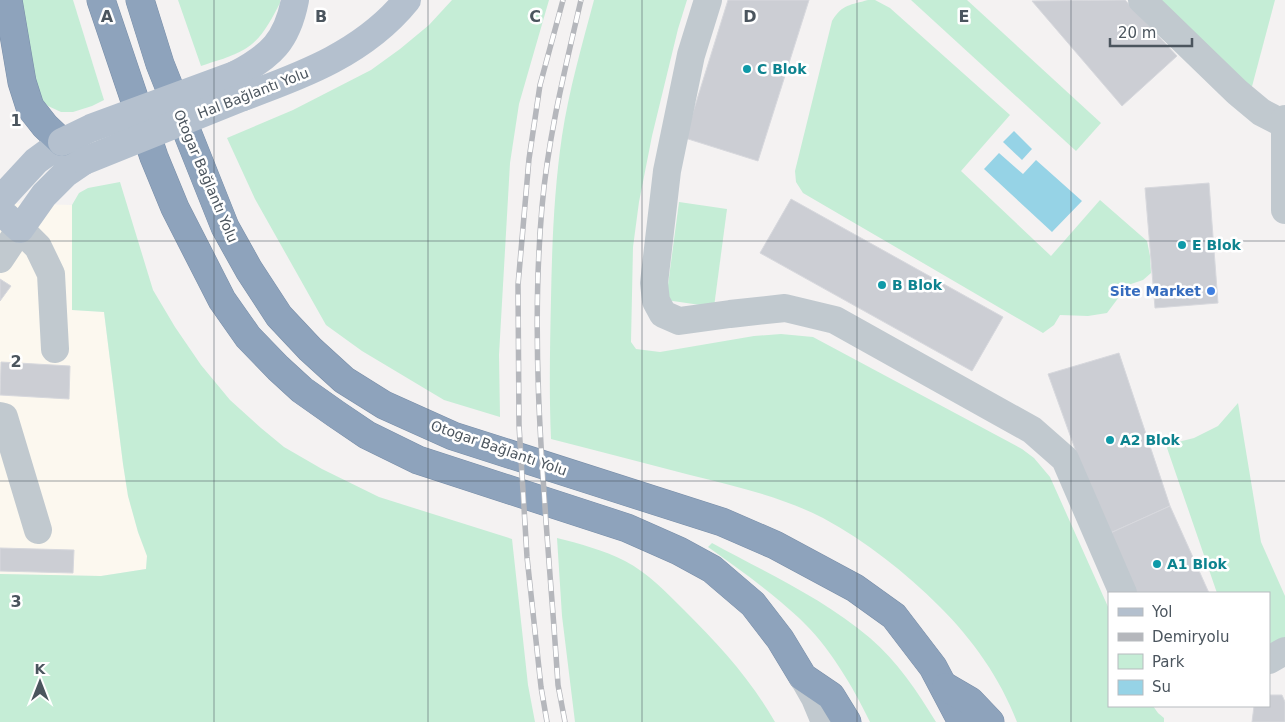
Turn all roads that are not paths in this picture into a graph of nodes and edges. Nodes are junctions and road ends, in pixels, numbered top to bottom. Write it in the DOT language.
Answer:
graph roads {
  1 [pos="8,0"];
  2 [pos="101,0"];
  3 [pos="140,0"];
  4 [pos="295,0"];
  5 [pos="407,0"];
  6 [pos="708,0"];
  7 [pos="1142,0"];
  8 [pos="239,86"];
  9 [pos="1284,121"];
  10 [pos="62,142"];
  11 [pos="84,160"];
  12 [pos="0,200"];
  13 [pos="1285,210"];
  14 [pos="10,220"];
  15 [pos="0,259"];
  16 [pos="55,349"];
  17 [pos="0,416"];
  18 [pos="38,530"];
  19 [pos="1122,592"];
  20 [pos="1285,652"];
  21 [pos="1270,660"];
  22 [pos="803,677"];
  23 [pos="944,687"];
  24 [pos="825,722"];
  25 [pos="848,722"];
  26 [pos="962,722"];
  27 [pos="990,722"];
  1 -- 10 [label="highway"];
  2 -- 22 [label="highway"];
  3 -- 23 [label="highway, Otogar Bağlantı Yolu"];
  4 -- 8 [label="main road, Hal Bağlantı Yolu"];
  5 -- 8 [label="main road, Hal Bağlantı Yolu"];
  6 -- 19 [label="street"];
  7 -- 9 [label="street"];
  8 -- 10 [label="main road, Hal Bağlantı Yolu, bridge"];
  8 -- 11 [label="main road, Hal Bağlantı Yolu, bridge"];
  9 -- 13 [label="street"];
  10 -- 11 [label="main road"];
  10 -- 12 [label="main road, Hal Bağlantı Yolu"];
  11 -- 14 [label="main road, Hal Bağlantı Yolu"];
  14 -- 15 [label="street"];
  14 -- 16 [label="street"];
  17 -- 18 [label="street"];
  20 -- 21 [label="street"];
  22 -- 24 [label="street"];
  22 -- 25 [label="highway"];
  23 -- 26 [label="highway, Otogar Bağlantı Yolu"];
  23 -- 27 [label="highway"];
}
